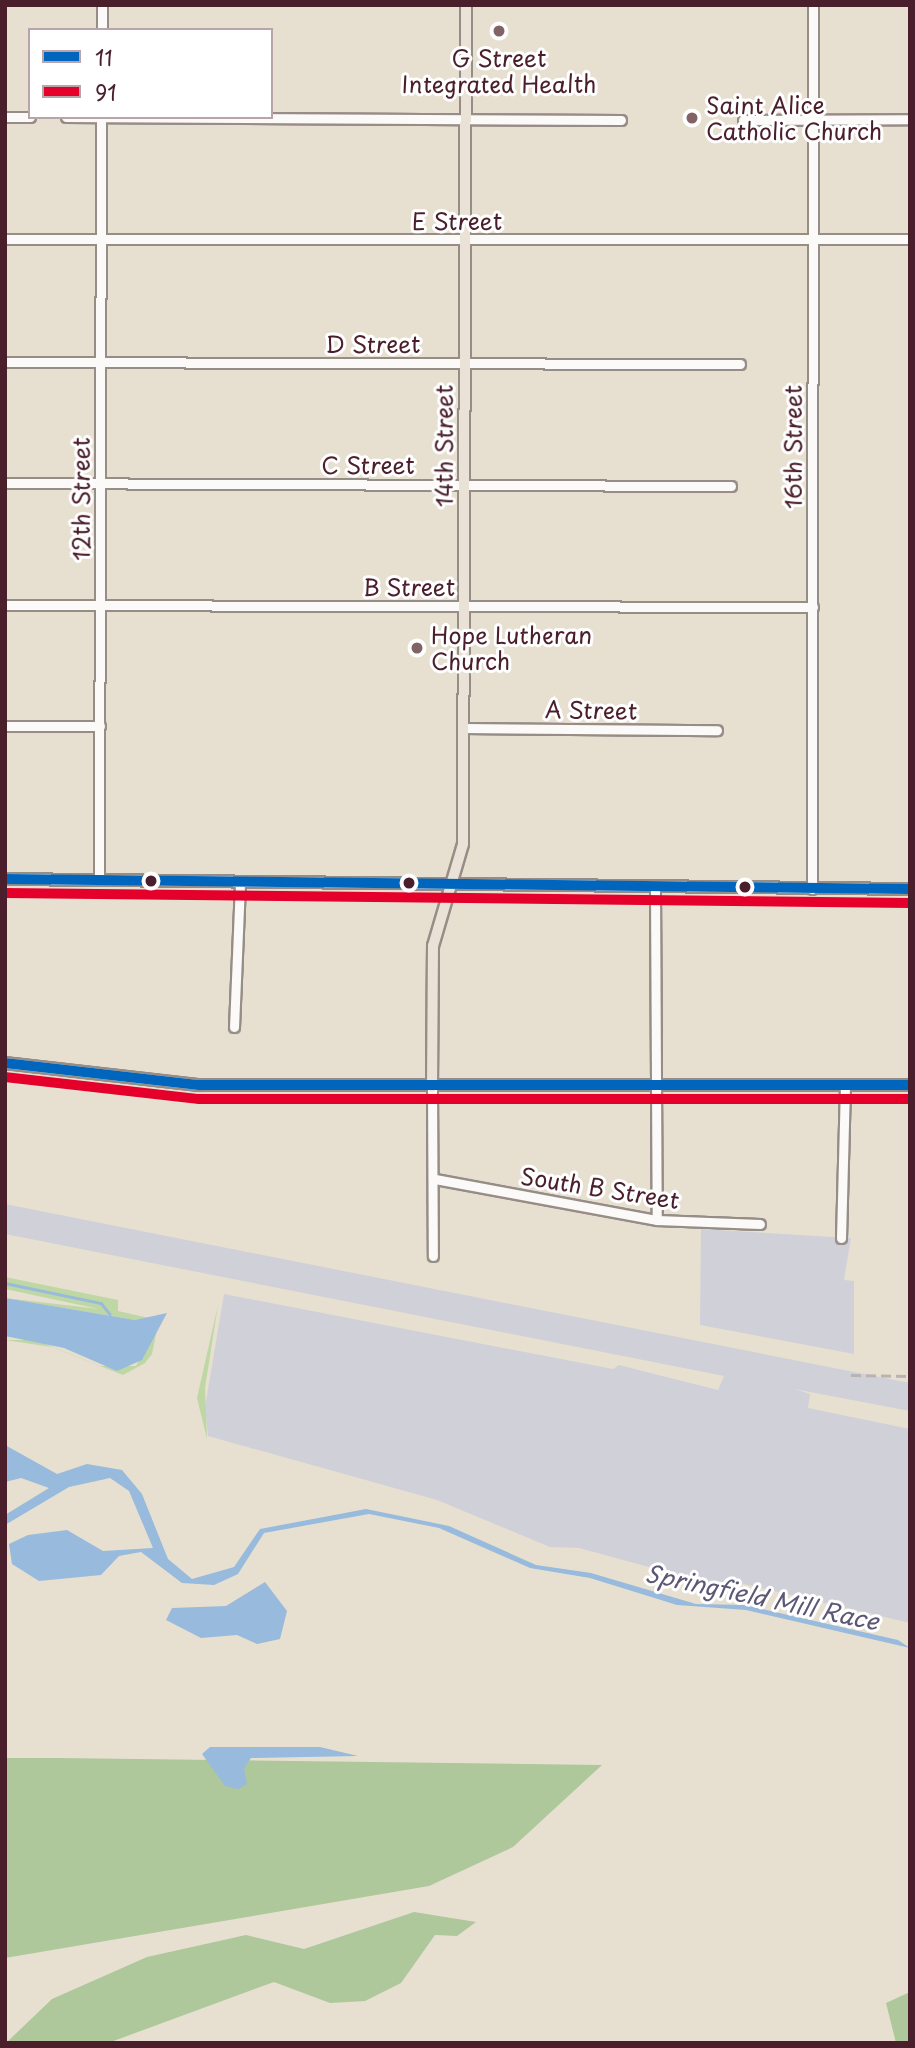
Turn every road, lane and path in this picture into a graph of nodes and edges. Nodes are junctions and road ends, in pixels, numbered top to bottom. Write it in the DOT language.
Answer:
graph roads {
  1 [pos="102,5"];
  2 [pos="466,5"];
  3 [pos="813,5"];
  4 [pos="102,28"];
  5 [pos="5,117"];
  6 [pos="28,117"];
  7 [pos="273,118"];
  8 [pos="101,119"];
  9 [pos="466,119"];
  10 [pos="813,119"];
  11 [pos="910,119"];
  12 [pos="621,120"];
  13 [pos="743,120"];
  14 [pos="5,239"];
  15 [pos="101,239"];
  16 [pos="813,239"];
  17 [pos="910,239"];
  18 [pos="465,241"];
  19 [pos="5,362"];
  20 [pos="101,362"];
  21 [pos="465,363"];
  22 [pos="740,364"];
  23 [pos="5,483"];
  24 [pos="101,484"];
  25 [pos="465,485"];
  26 [pos="731,486"];
  27 [pos="5,605"];
  28 [pos="101,605"];
  29 [pos="465,607"];
  30 [pos="813,607"];
  31 [pos="5,726"];
  32 [pos="100,726"];
  33 [pos="464,728"];
  34 [pos="718,730"];
  35 [pos="5,879"];
  36 [pos="99,880"];
  37 [pos="240,883"];
  38 [pos="455,885"];
  39 [pos="654,888"];
  40 [pos="813,889"];
  41 [pos="910,890"];
  42 [pos="234,1027"];
  43 [pos="5,1063"];
  44 [pos="910,1085"];
  45 [pos="432,1087"];
  46 [pos="652,1087"];
  47 [pos="845,1087"];
  48 [pos="435,1179"];
  49 [pos="657,1220"];
  50 [pos="760,1224"];
  51 [pos="841,1238"];
  52 [pos="433,1256"];
  1 -- 4 [label="street"];
  2 -- 9 [label="main road, 14th Street"];
  3 -- 10 [label="street, 16th Street"];
  5 -- 6 [label="street"];
  7 -- 9 [label="street"];
  8 -- 15 [label="street, 12th Street"];
  9 -- 12 [label="street"];
  9 -- 18 [label="main road, 14th Street"];
  10 -- 11 [label="street"];
  10 -- 13 [label="street"];
  10 -- 16 [label="street, 16th Street"];
  14 -- 15 [label="street, E Street"];
  15 -- 18 [label="street, E Street"];
  15 -- 20 [label="street, 12th Street"];
  16 -- 17 [label="street, E Street"];
  16 -- 18 [label="street, E Street"];
  16 -- 30 [label="street, 16th Street"];
  18 -- 21 [label="main road, 14th Street"];
  19 -- 20 [label="street, D Street"];
  20 -- 21 [label="street, D Street"];
  20 -- 24 [label="street, 12th Street"];
  21 -- 22 [label="street, D Street"];
  21 -- 25 [label="main road, 14th Street"];
  23 -- 24 [label="street, C Street"];
  24 -- 25 [label="street, C Street"];
  24 -- 28 [label="street, 12th Street"];
  25 -- 26 [label="street, C Street"];
  25 -- 29 [label="main road, 14th Street"];
  27 -- 28 [label="street, B Street"];
  28 -- 29 [label="street, B Street"];
  28 -- 32 [label="street, 12th Street"];
  29 -- 30 [label="street, B Street"];
  29 -- 33 [label="main road, 14th Street"];
  30 -- 40 [label="street, 16th Street"];
  31 -- 32 [label="street"];
  32 -- 36 [label="street, 12th Street"];
  33 -- 34 [label="street, A Street"];
  33 -- 38 [label="main road, 14th Street"];
  35 -- 36 [label="main road"];
  36 -- 37 [label="main road"];
  37 -- 38 [label="main road"];
  37 -- 42 [label="street"];
  38 -- 39 [label="main road"];
  38 -- 45 [label="main road, 14th Street"];
  39 -- 40 [label="main road"];
  39 -- 46 [label="street"];
  40 -- 41 [label="main road"];
  43 -- 45 [label="main road"];
  44 -- 47 [label="main road"];
  45 -- 46 [label="main road"];
  45 -- 48 [label="street"];
  46 -- 47 [label="main road"];
  46 -- 49 [label="street"];
  47 -- 51 [label="street"];
  48 -- 49 [label="street, South B Street"];
  48 -- 52 [label="street"];
  49 -- 50 [label="street, South B Street"];
}
